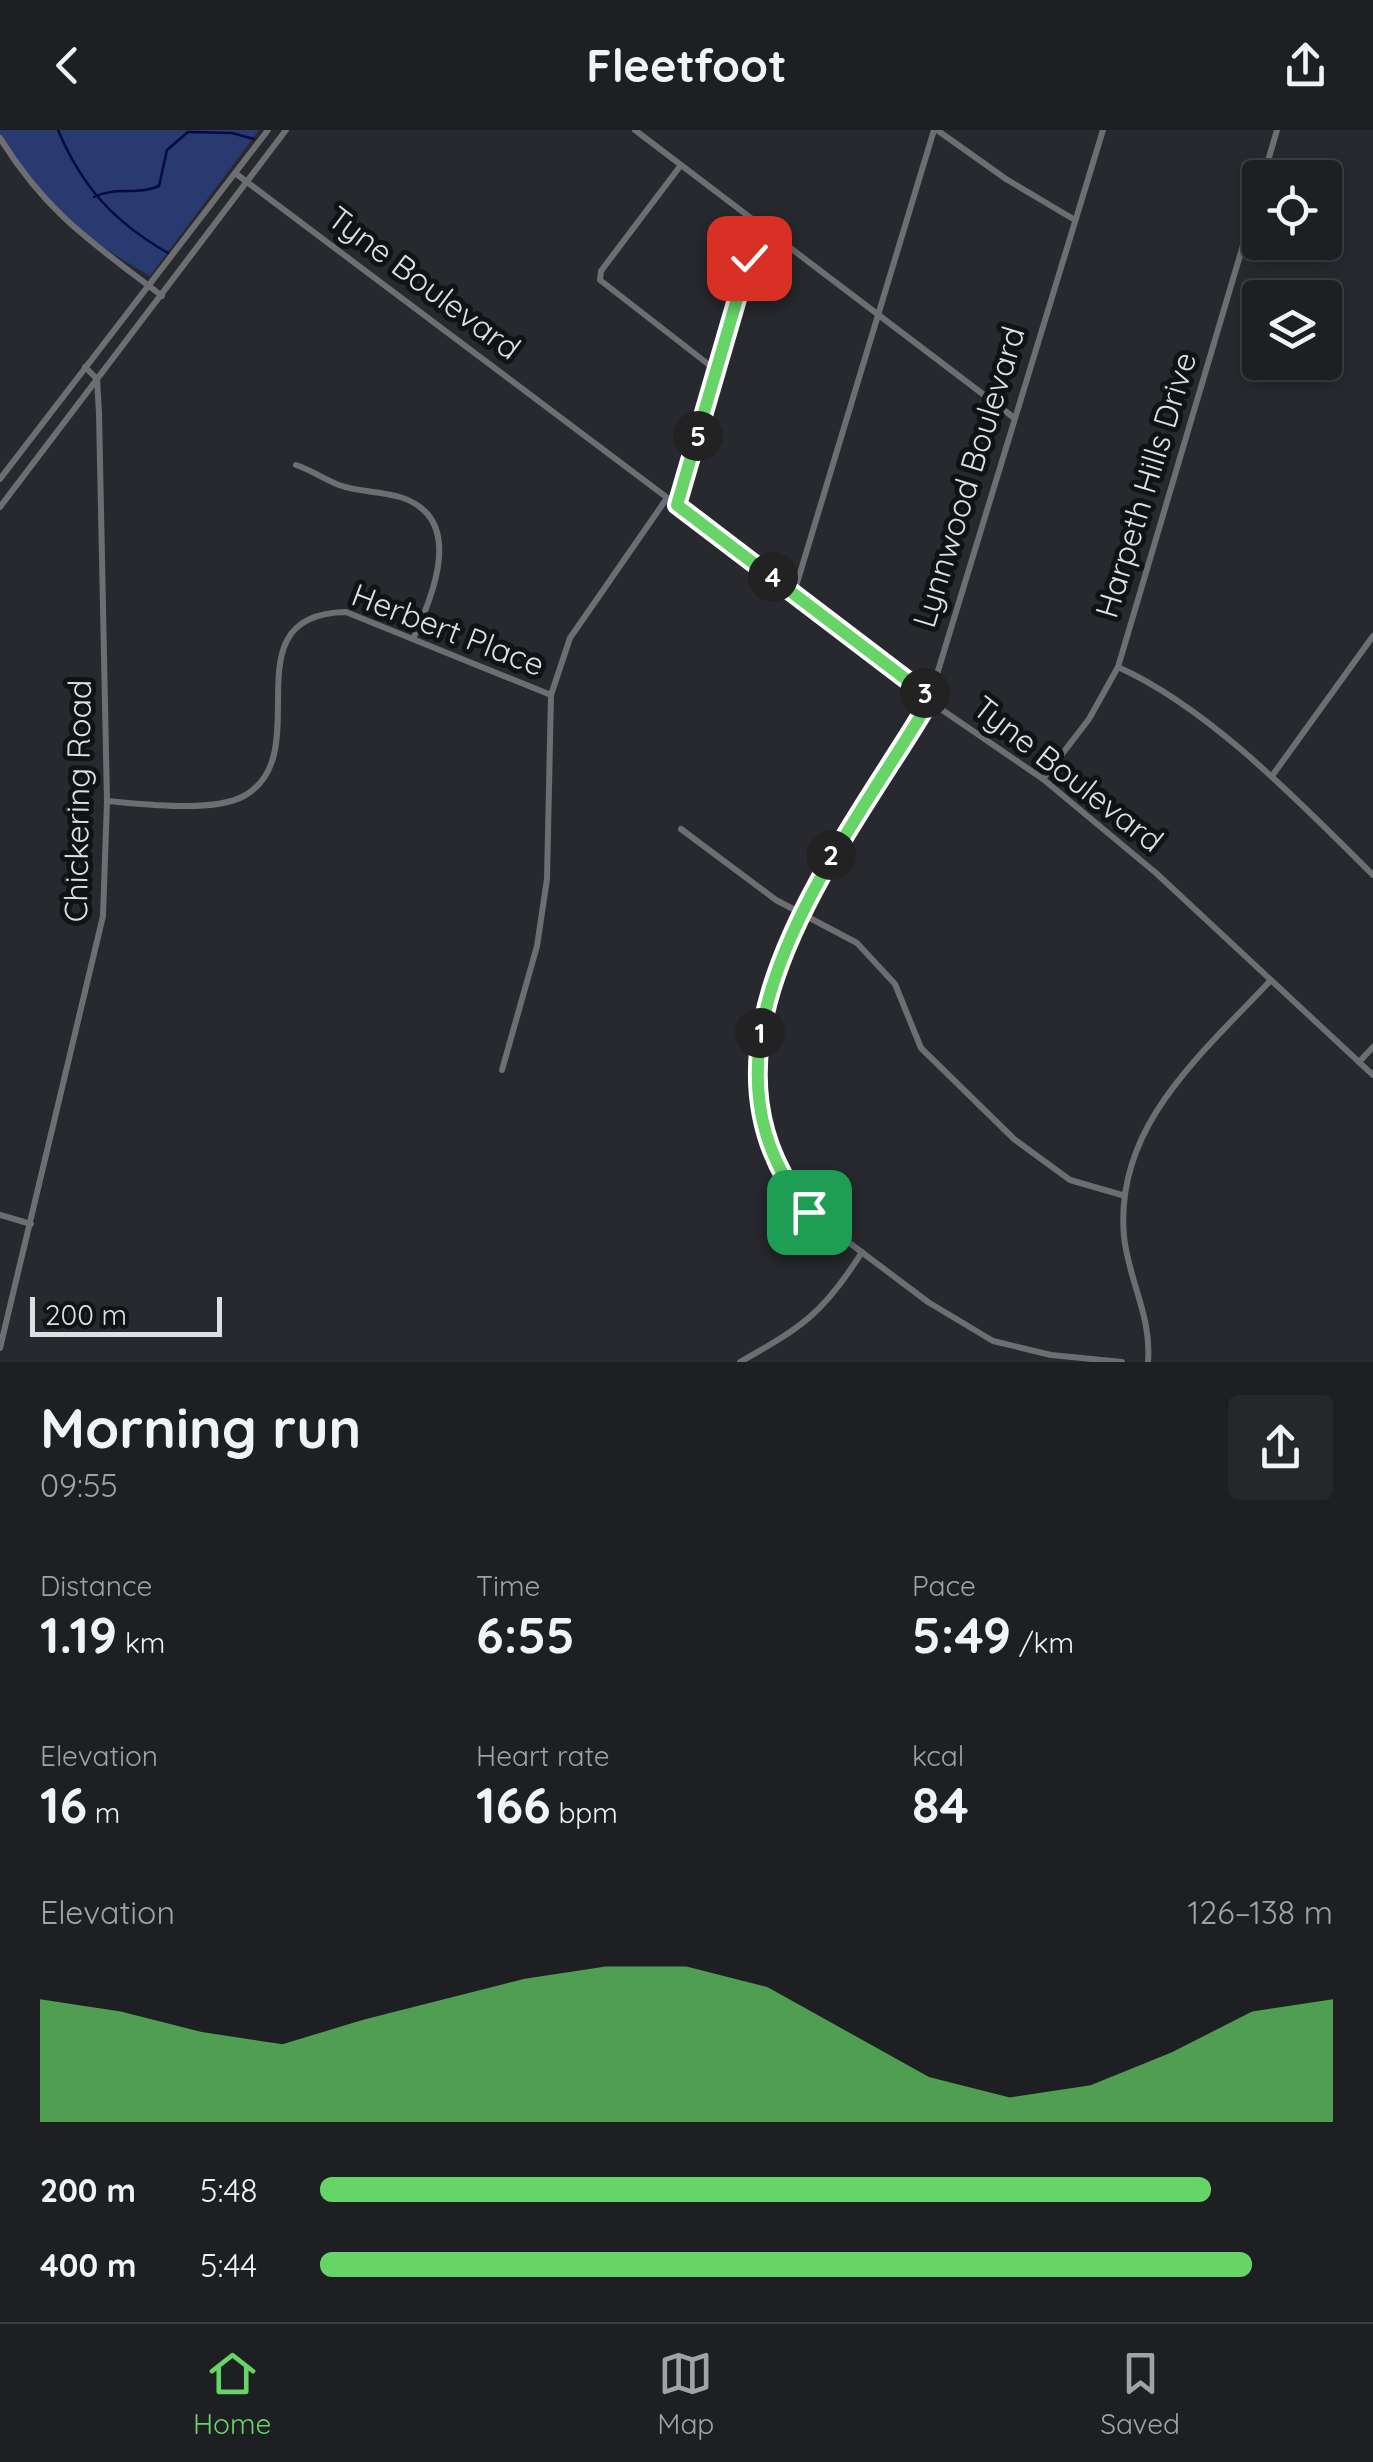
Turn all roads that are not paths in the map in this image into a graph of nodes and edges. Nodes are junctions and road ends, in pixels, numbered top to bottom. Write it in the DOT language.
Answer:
graph roads {
  1 [pos="268,130"];
  2 [pos="286,130"];
  3 [pos="635,130"];
  4 [pos="936,130"];
  5 [pos="1103,130"];
  6 [pos="1277,130"];
  7 [pos="0,138"];
  8 [pos="1268,160"];
  9 [pos="682,165"];
  10 [pos="234,174"];
  11 [pos="248,182"];
  12 [pos="1076,220"];
  13 [pos="760,222"];
  14 [pos="1242,249"];
  15 [pos="148,286"];
  16 [pos="162,296"];
  17 [pos="880,314"];
  18 [pos="86,367"];
  19 [pos="717,371"];
  20 [pos="98,379"];
  21 [pos="1013,417"];
  22 [pos="296,464"];
  23 [pos="0,479"];
  24 [pos="668,498"];
  25 [pos="677,505"];
  26 [pos="0,508"];
  27 [pos="794,593"];
  28 [pos="1373,636"];
  29 [pos="412,639"];
  30 [pos="1118,667"];
  31 [pos="551,695"];
  32 [pos="928,696"];
  33 [pos="1272,776"];
  34 [pos="1042,779"];
  35 [pos="107,801"];
  36 [pos="681,830"];
  37 [pos="1373,875"];
  38 [pos="804,914"];
  39 [pos="1270,981"];
  40 [pos="1373,1047"];
  41 [pos="1360,1062"];
  42 [pos="502,1070"];
  43 [pos="1373,1075"];
  44 [pos="1122,1195"];
  45 [pos="0,1215"];
  46 [pos="31,1224"];
  47 [pos="862,1252"];
  48 [pos="0,1348"];
  49 [pos="740,1362"];
  50 [pos="1122,1362"];
  51 [pos="1148,1362"];
  1 -- 10 [label="street"];
  2 -- 11 [label="street"];
  3 -- 9 [label="street"];
  4 -- 12 [label="street"];
  4 -- 17 [label="street"];
  5 -- 12 [label="street, Lynnwood Boulevard"];
  6 -- 8 [label="street"];
  7 -- 15 [label="street"];
  9 -- 13 [label="street"];
  9 -- 19 [label="street"];
  10 -- 11 [label="street, Tyne Boulevard"];
  10 -- 15 [label="street"];
  11 -- 16 [label="street"];
  11 -- 24 [label="street, Tyne Boulevard"];
  12 -- 21 [label="street, Lynnwood Boulevard"];
  13 -- 17 [label="street"];
  13 -- 19 [label="street"];
  14 -- 30 [label="street, Harpeth Hills Drive"];
  15 -- 16 [label="street"];
  15 -- 18 [label="street"];
  16 -- 20 [label="street"];
  17 -- 21 [label="street"];
  17 -- 27 [label="street"];
  18 -- 20 [label="street"];
  18 -- 23 [label="street"];
  19 -- 25 [label="street"];
  20 -- 26 [label="street"];
  20 -- 35 [label="street, Chickering Road"];
  21 -- 32 [label="street, Lynnwood Boulevard"];
  22 -- 29 [label="street"];
  24 -- 25 [label="street, Tyne Boulevard"];
  24 -- 31 [label="street"];
  25 -- 27 [label="street, Tyne Boulevard"];
  27 -- 32 [label="street, Tyne Boulevard"];
  28 -- 33 [label="street"];
  29 -- 31 [label="street, Herbert Place"];
  29 -- 35 [label="street, Herbert Place"];
  30 -- 33 [label="street"];
  30 -- 34 [label="street, Harpeth Hills Drive"];
  31 -- 42 [label="street"];
  32 -- 34 [label="street, Tyne Boulevard"];
  32 -- 38 [label="street, Lynnwood Boulevard"];
  33 -- 37 [label="street"];
  34 -- 39 [label="street, Tyne Boulevard"];
  35 -- 46 [label="street, Chickering Road"];
  36 -- 38 [label="street"];
  38 -- 44 [label="street"];
  38 -- 47 [label="street, Lynnwood Boulevard"];
  39 -- 41 [label="street, Tyne Boulevard"];
  39 -- 44 [label="street"];
  40 -- 41 [label="street"];
  41 -- 43 [label="street, Tyne Boulevard"];
  44 -- 51 [label="street"];
  45 -- 46 [label="street"];
  46 -- 48 [label="street, Chickering Road"];
  47 -- 49 [label="street"];
  47 -- 50 [label="street, Lynnwood Boulevard"];
}
